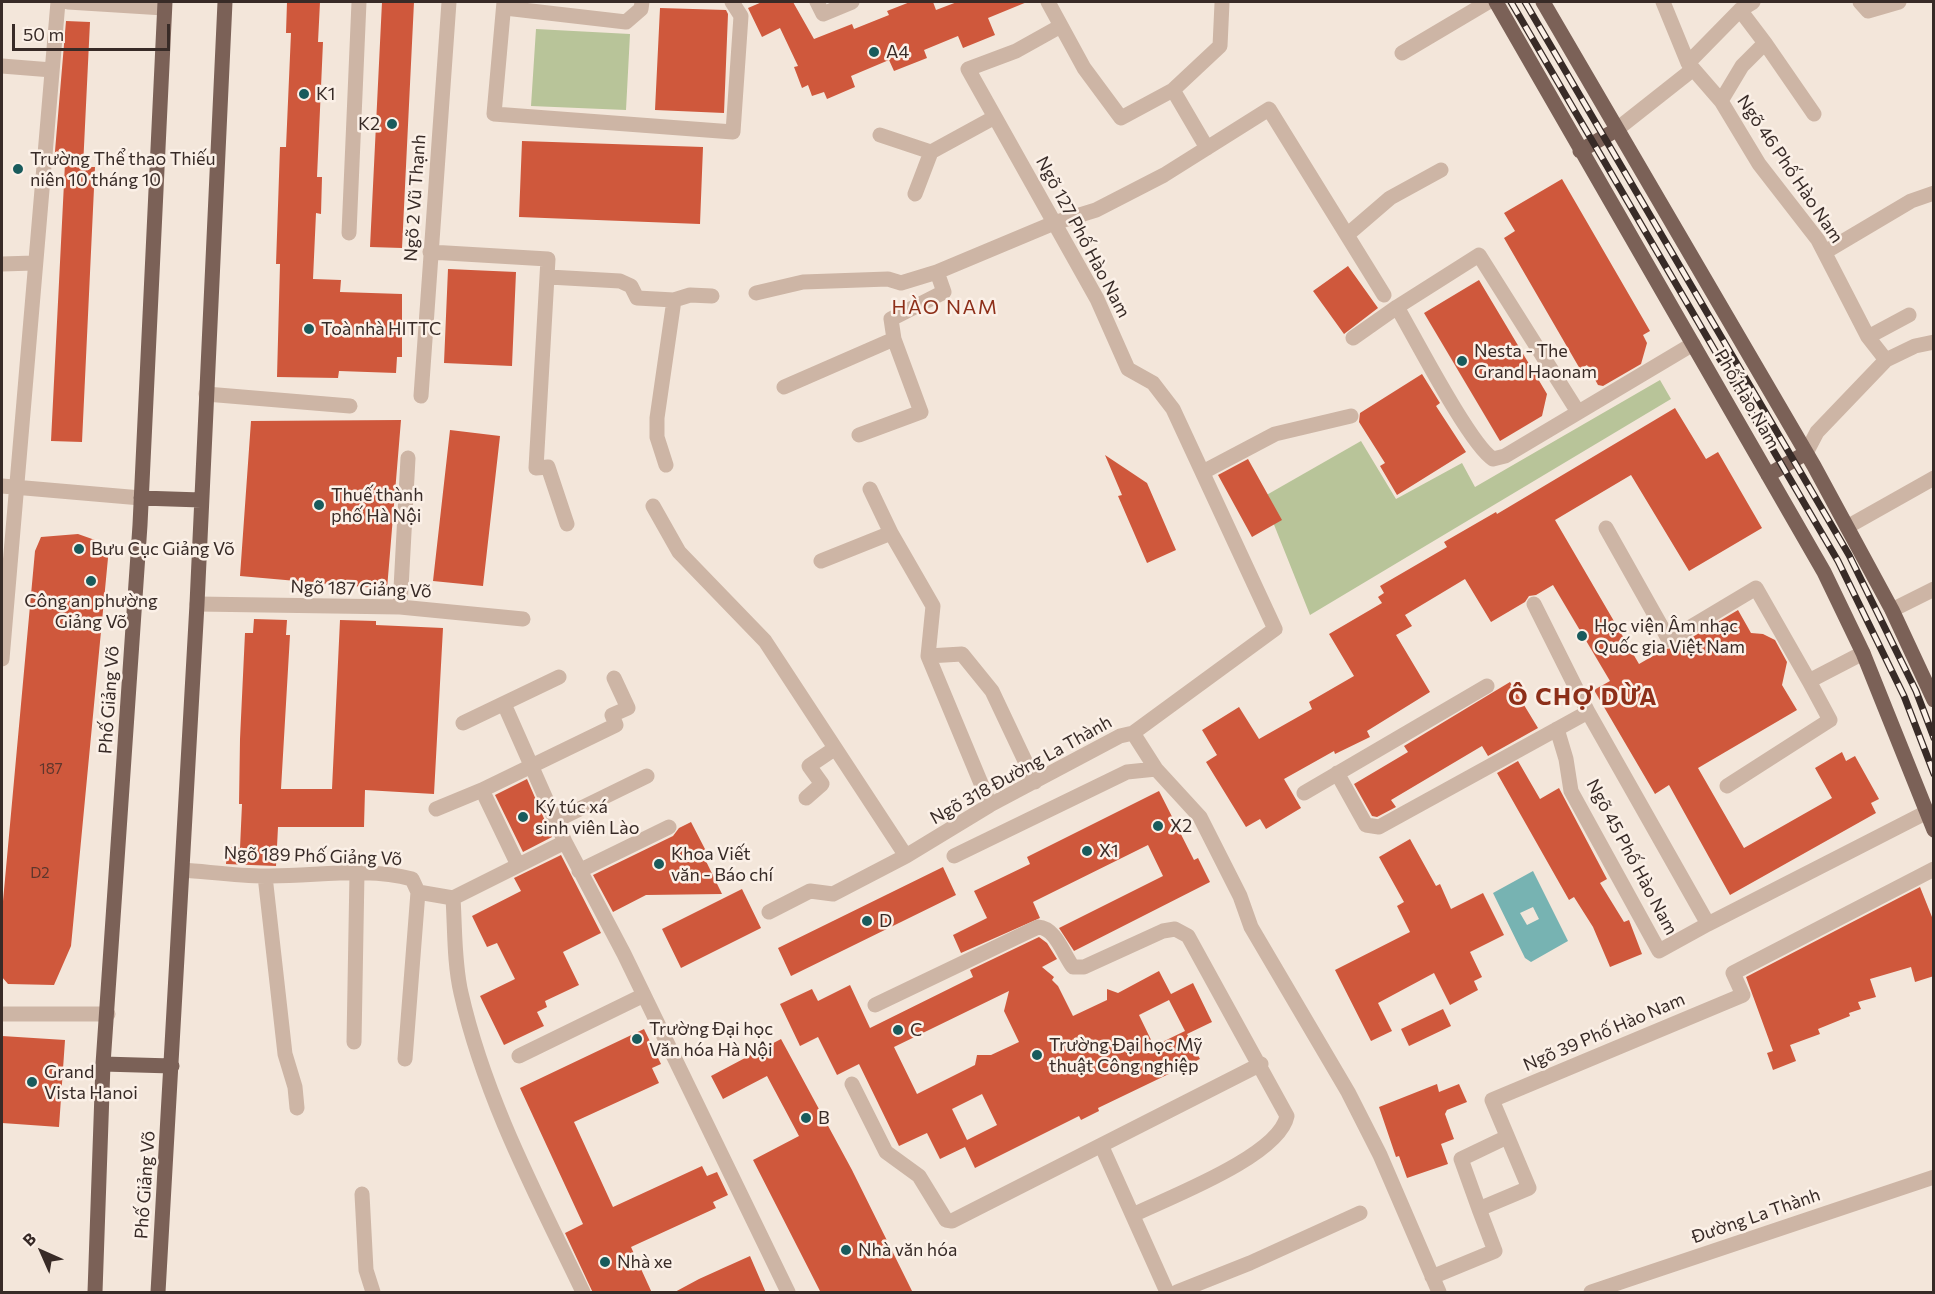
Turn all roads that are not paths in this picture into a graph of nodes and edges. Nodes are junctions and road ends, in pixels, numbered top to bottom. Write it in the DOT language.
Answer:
graph roads {
  1 [pos="58,2"];
  2 [pos="70,2"];
  3 [pos="225,2"];
  4 [pos="358,2"];
  5 [pos="449,2"];
  6 [pos="642,2"];
  7 [pos="732,2"];
  8 [pos="817,2"];
  9 [pos="852,2"];
  10 [pos="1048,2"];
  11 [pos="1223,2"];
  12 [pos="1488,2"];
  13 [pos="1496,2"];
  14 [pos="1543,2"];
  15 [pos="1663,2"];
  16 [pos="1860,2"];
  17 [pos="1899,2"];
  18 [pos="164,5"];
  19 [pos="505,5"];
  20 [pos="1747,6"];
  21 [pos="1059,27"];
  22 [pos="1765,44"];
  23 [pos="1402,53"];
  24 [pos="2,66"];
  25 [pos="1690,66"];
  26 [pos="51,70"];
  27 [pos="1173,90"];
  28 [pos="1721,102"];
  29 [pos="1814,114"];
  30 [pos="995,117"];
  31 [pos="1616,130"];
  32 [pos="880,135"];
  33 [pos="1207,148"];
  34 [pos="931,152"];
  35 [pos="1580,152"];
  36 [pos="1441,170"];
  37 [pos="1934,193"];
  38 [pos="915,195"];
  39 [pos="1054,223"];
  40 [pos="349,232"];
  41 [pos="1347,235"];
  42 [pos="430,252"];
  43 [pos="1825,252"];
  44 [pos="34,263"];
  45 [pos="2,264"];
  46 [pos="936,272"];
  47 [pos="549,277"];
  48 [pos="756,293"];
  49 [pos="1384,295"];
  50 [pos="712,296"];
  51 [pos="674,300"];
  52 [pos="1397,307"];
  53 [pos="1909,315"];
  54 [pos="1868,337"];
  55 [pos="1353,338"];
  56 [pos="894,339"];
  57 [pos="1934,342"];
  58 [pos="1693,344"];
  59 [pos="1886,360"];
  60 [pos="784,387"];
  61 [pos="207,394"];
  62 [pos="421,396"];
  63 [pos="350,406"];
  64 [pos="1578,412"];
  65 [pos="1351,416"];
  66 [pos="859,435"];
  67 [pos="1806,453"];
  68 [pos="408,458"];
  69 [pos="666,465"];
  70 [pos="1203,472"];
  71 [pos="1768,475"];
  72 [pos="1934,478"];
  73 [pos="8,487"];
  74 [pos="870,489"];
  75 [pos="141,498"];
  76 [pos="201,500"];
  77 [pos="653,506"];
  78 [pos="567,524"];
  79 [pos="1847,526"];
  80 [pos="1606,528"];
  81 [pos="891,533"];
  82 [pos="821,561"];
  83 [pos="4,584"];
  84 [pos="1934,589"];
  85 [pos="197,604"];
  86 [pos="1534,604"];
  87 [pos="400,607"];
  88 [pos="1892,610"];
  89 [pos="523,619"];
  90 [pos="1863,652"];
  91 [pos="928,656"];
  92 [pos="2,659"];
  93 [pos="559,677"];
  94 [pos="614,678"];
  95 [pos="1809,681"];
  96 [pos="1487,686"];
  97 [pos="1933,697"];
  98 [pos="504,704"];
  99 [pos="1588,712"];
  100 [pos="463,723"];
  101 [pos="1557,729"];
  102 [pos="1133,733"];
  103 [pos="834,749"];
  104 [pos="530,768"];
  105 [pos="1156,769"];
  106 [pos="1337,773"];
  107 [pos="647,776"];
  108 [pos="1035,782"];
  109 [pos="1727,786"];
  110 [pos="482,790"];
  111 [pos="1304,794"];
  112 [pos="806,798"];
  113 [pos="990,806"];
  114 [pos="436,809"];
  115 [pos="1930,811"];
  116 [pos="555,820"];
  117 [pos="669,827"];
  118 [pos="1934,830"];
  119 [pos="565,842"];
  120 [pos="906,856"];
  121 [pos="954,856"];
  122 [pos="518,865"];
  123 [pos="1934,869"];
  124 [pos="183,870"];
  125 [pos="357,873"];
  126 [pos="266,876"];
  127 [pos="582,876"];
  128 [pos="418,892"];
  129 [pos="453,898"];
  130 [pos="769,912"];
  131 [pos="1708,924"];
  132 [pos="644,995"];
  133 [pos="875,1005"];
  134 [pos="2,1014"];
  135 [pos="108,1014"];
  136 [pos="354,1042"];
  137 [pos="519,1056"];
  138 [pos="405,1059"];
  139 [pos="103,1064"];
  140 [pos="1261,1064"];
  141 [pos="172,1066"];
  142 [pos="852,1084"];
  143 [pos="297,1108"];
  144 [pos="1508,1137"];
  145 [pos="1102,1148"];
  146 [pos="1934,1177"];
  147 [pos="362,1194"];
  148 [pos="1479,1209"];
  149 [pos="1360,1213"];
  150 [pos="1133,1215"];
  151 [pos="1432,1277"];
  152 [pos="1617,1288"];
  153 [pos="95,1293"];
  154 [pos="158,1293"];
  155 [pos="373,1293"];
  156 [pos="583,1293"];
  157 [pos="788,1293"];
  158 [pos="1167,1293"];
  159 [pos="1177,1293"];
  160 [pos="1439,1293"];
  161 [pos="1591,1293"];
  1 -- 26 [label="street"];
  2 -- 18 [label="street"];
  3 -- 61 [label="main road, Phố Giảng Võ"];
  4 -- 40 [label="street"];
  5 -- 42 [label="street, Ngõ 2 Vũ Thạnh"];
  6 -- 19 [label="street"];
  7 -- 19 [label="street"];
  8 -- 9 [label="street"];
  10 -- 21 [label="street"];
  11 -- 27 [label="street"];
  12 -- 23 [label="street"];
  13 -- 35 [label="main road, Phố Hào Nam"];
  14 -- 31 [label="main road, Phố Hào Nam"];
  15 -- 25 [label="street, Ngõ 46 Phố Hào Nam"];
  16 -- 17 [label="street"];
  18 -- 75 [label="main road, Phố Giảng Võ"];
  20 -- 22 [label="street"];
  20 -- 25 [label="street"];
  21 -- 27 [label="street"];
  21 -- 30 [label="street, Ngõ 127 Phố Hào Nam"];
  22 -- 28 [label="street"];
  22 -- 29 [label="street"];
  24 -- 26 [label="street"];
  25 -- 28 [label="street, Ngõ 46 Phố Hào Nam"];
  25 -- 31 [label="street"];
  26 -- 44 [label="street"];
  27 -- 33 [label="street"];
  28 -- 43 [label="street, Ngõ 46 Phố Hào Nam"];
  30 -- 34 [label="street"];
  30 -- 39 [label="street, Ngõ 127 Phố Hào Nam"];
  31 -- 35 [label="main road"];
  31 -- 67 [label="main road, Phố Hào Nam"];
  32 -- 34 [label="street"];
  33 -- 39 [label="street"];
  33 -- 41 [label="street"];
  34 -- 38 [label="street"];
  35 -- 58 [label="main road, Phố Hào Nam"];
  36 -- 41 [label="street"];
  37 -- 43 [label="street"];
  39 -- 46 [label="street"];
  39 -- 70 [label="street, Ngõ 127 Phố Hào Nam"];
  41 -- 49 [label="street"];
  42 -- 47 [label="street"];
  42 -- 62 [label="street, Ngõ 2 Vũ Thạnh"];
  43 -- 54 [label="street, Ngõ 46 Phố Hào Nam"];
  44 -- 45 [label="street"];
  44 -- 73 [label="street"];
  46 -- 48 [label="street"];
  46 -- 56 [label="street"];
  47 -- 51 [label="street"];
  47 -- 78 [label="street"];
  50 -- 51 [label="street"];
  51 -- 69 [label="street"];
  52 -- 55 [label="street"];
  52 -- 64 [label="street"];
  52 -- 64 [label="street"];
  53 -- 54 [label="street"];
  54 -- 59 [label="street, Ngõ 46 Phố Hào Nam"];
  56 -- 60 [label="street"];
  56 -- 66 [label="street"];
  57 -- 59 [label="street"];
  58 -- 64 [label="street"];
  58 -- 71 [label="main road, Phố Hào Nam"];
  59 -- 67 [label="street"];
  61 -- 63 [label="street"];
  61 -- 76 [label="main road, Phố Giảng Võ"];
  65 -- 70 [label="street"];
  67 -- 71 [label="main road"];
  67 -- 79 [label="main road, Phố Hào Nam"];
  68 -- 87 [label="street"];
  70 -- 102 [label="street, Ngõ 127 Phố Hào Nam"];
  71 -- 90 [label="main road, Phố Hào Nam"];
  72 -- 79 [label="street"];
  73 -- 75 [label="street"];
  73 -- 83 [label="street"];
  74 -- 81 [label="street"];
  75 -- 76 [label="main road"];
  75 -- 135 [label="main road, Phố Giảng Võ"];
  76 -- 85 [label="main road, Phố Giảng Võ"];
  77 -- 103 [label="street"];
  79 -- 88 [label="main road, Phố Hào Nam"];
  80 -- 95 [label="street"];
  81 -- 82 [label="street"];
  81 -- 91 [label="street"];
  83 -- 92 [label="street"];
  84 -- 88 [label="street"];
  85 -- 87 [label="street, Ngõ 187 Giảng Võ"];
  85 -- 124 [label="main road, Phố Giảng Võ"];
  86 -- 99 [label="street, Ngõ 45 Phố Hào Nam"];
  87 -- 89 [label="street, Ngõ 187 Giảng Võ"];
  88 -- 97 [label="main road, Phố Hào Nam"];
  90 -- 95 [label="street"];
  90 -- 115 [label="main road, Phố Hào Nam"];
  91 -- 108 [label="street"];
  91 -- 113 [label="street"];
  93 -- 98 [label="street"];
  94 -- 104 [label="street"];
  95 -- 109 [label="street"];
  96 -- 106 [label="street"];
  98 -- 100 [label="street"];
  98 -- 104 [label="street"];
  99 -- 101 [label="street"];
  99 -- 131 [label="street, Ngõ 45 Phố Hào Nam"];
  101 -- 106 [label="street"];
  101 -- 131 [label="street, Ngõ 45 Phố Hào Nam"];
  102 -- 105 [label="street, Ngõ 318 Đường La Thành"];
  102 -- 108 [label="street, Ngõ 318 Đường La Thành"];
  103 -- 112 [label="street"];
  103 -- 120 [label="street"];
  104 -- 110 [label="street"];
  104 -- 116 [label="street"];
  105 -- 121 [label="street"];
  105 -- 151 [label="street, Ngõ 318 Đường La Thành"];
  106 -- 111 [label="street"];
  107 -- 116 [label="street"];
  108 -- 113 [label="street, Ngõ 318 Đường La Thành"];
  110 -- 114 [label="street"];
  110 -- 122 [label="street"];
  113 -- 120 [label="street, Ngõ 318 Đường La Thành"];
  115 -- 118 [label="main road, Phố Hào Nam"];
  115 -- 131 [label="street, Ngõ 45 Phố Hào Nam"];
  116 -- 119 [label="street"];
  117 -- 127 [label="street"];
  119 -- 122 [label="street"];
  119 -- 127 [label="street"];
  120 -- 130 [label="street, Ngõ 318 Đường La Thành"];
  122 -- 129 [label="street"];
  123 -- 144 [label="street, Ngõ 39 Phố Hào Nam"];
  124 -- 126 [label="street, Ngõ 189 Phố Giảng Võ"];
  124 -- 141 [label="main road, Phố Giảng Võ"];
  125 -- 126 [label="street, Ngõ 189 Phố Giảng Võ"];
  125 -- 128 [label="street, Ngõ 189 Phố Giảng Võ"];
  125 -- 136 [label="street"];
  126 -- 143 [label="street"];
  127 -- 132 [label="street"];
  128 -- 129 [label="street, Ngõ 189 Phố Giảng Võ"];
  128 -- 138 [label="street"];
  129 -- 156 [label="street"];
  132 -- 137 [label="street"];
  132 -- 157 [label="street"];
  133 -- 140 [label="street"];
  134 -- 135 [label="street"];
  135 -- 139 [label="main road, Phố Giảng Võ"];
  139 -- 141 [label="main road"];
  139 -- 153 [label="main road, Phố Giảng Võ"];
  140 -- 145 [label="street"];
  140 -- 150 [label="street"];
  141 -- 154 [label="main road, Phố Giảng Võ"];
  142 -- 145 [label="street"];
  144 -- 148 [label="street"];
  144 -- 148 [label="street, Ngõ 39 Phố Hào Nam"];
  145 -- 150 [label="street"];
  146 -- 152 [label="street, Đường La Thành"];
  147 -- 155 [label="street"];
  148 -- 151 [label="street"];
  149 -- 159 [label="street"];
  150 -- 158 [label="street"];
  151 -- 160 [label="street, Ngõ 318 Đường La Thành"];
  152 -- 161 [label="street, Đường La Thành"];
}
